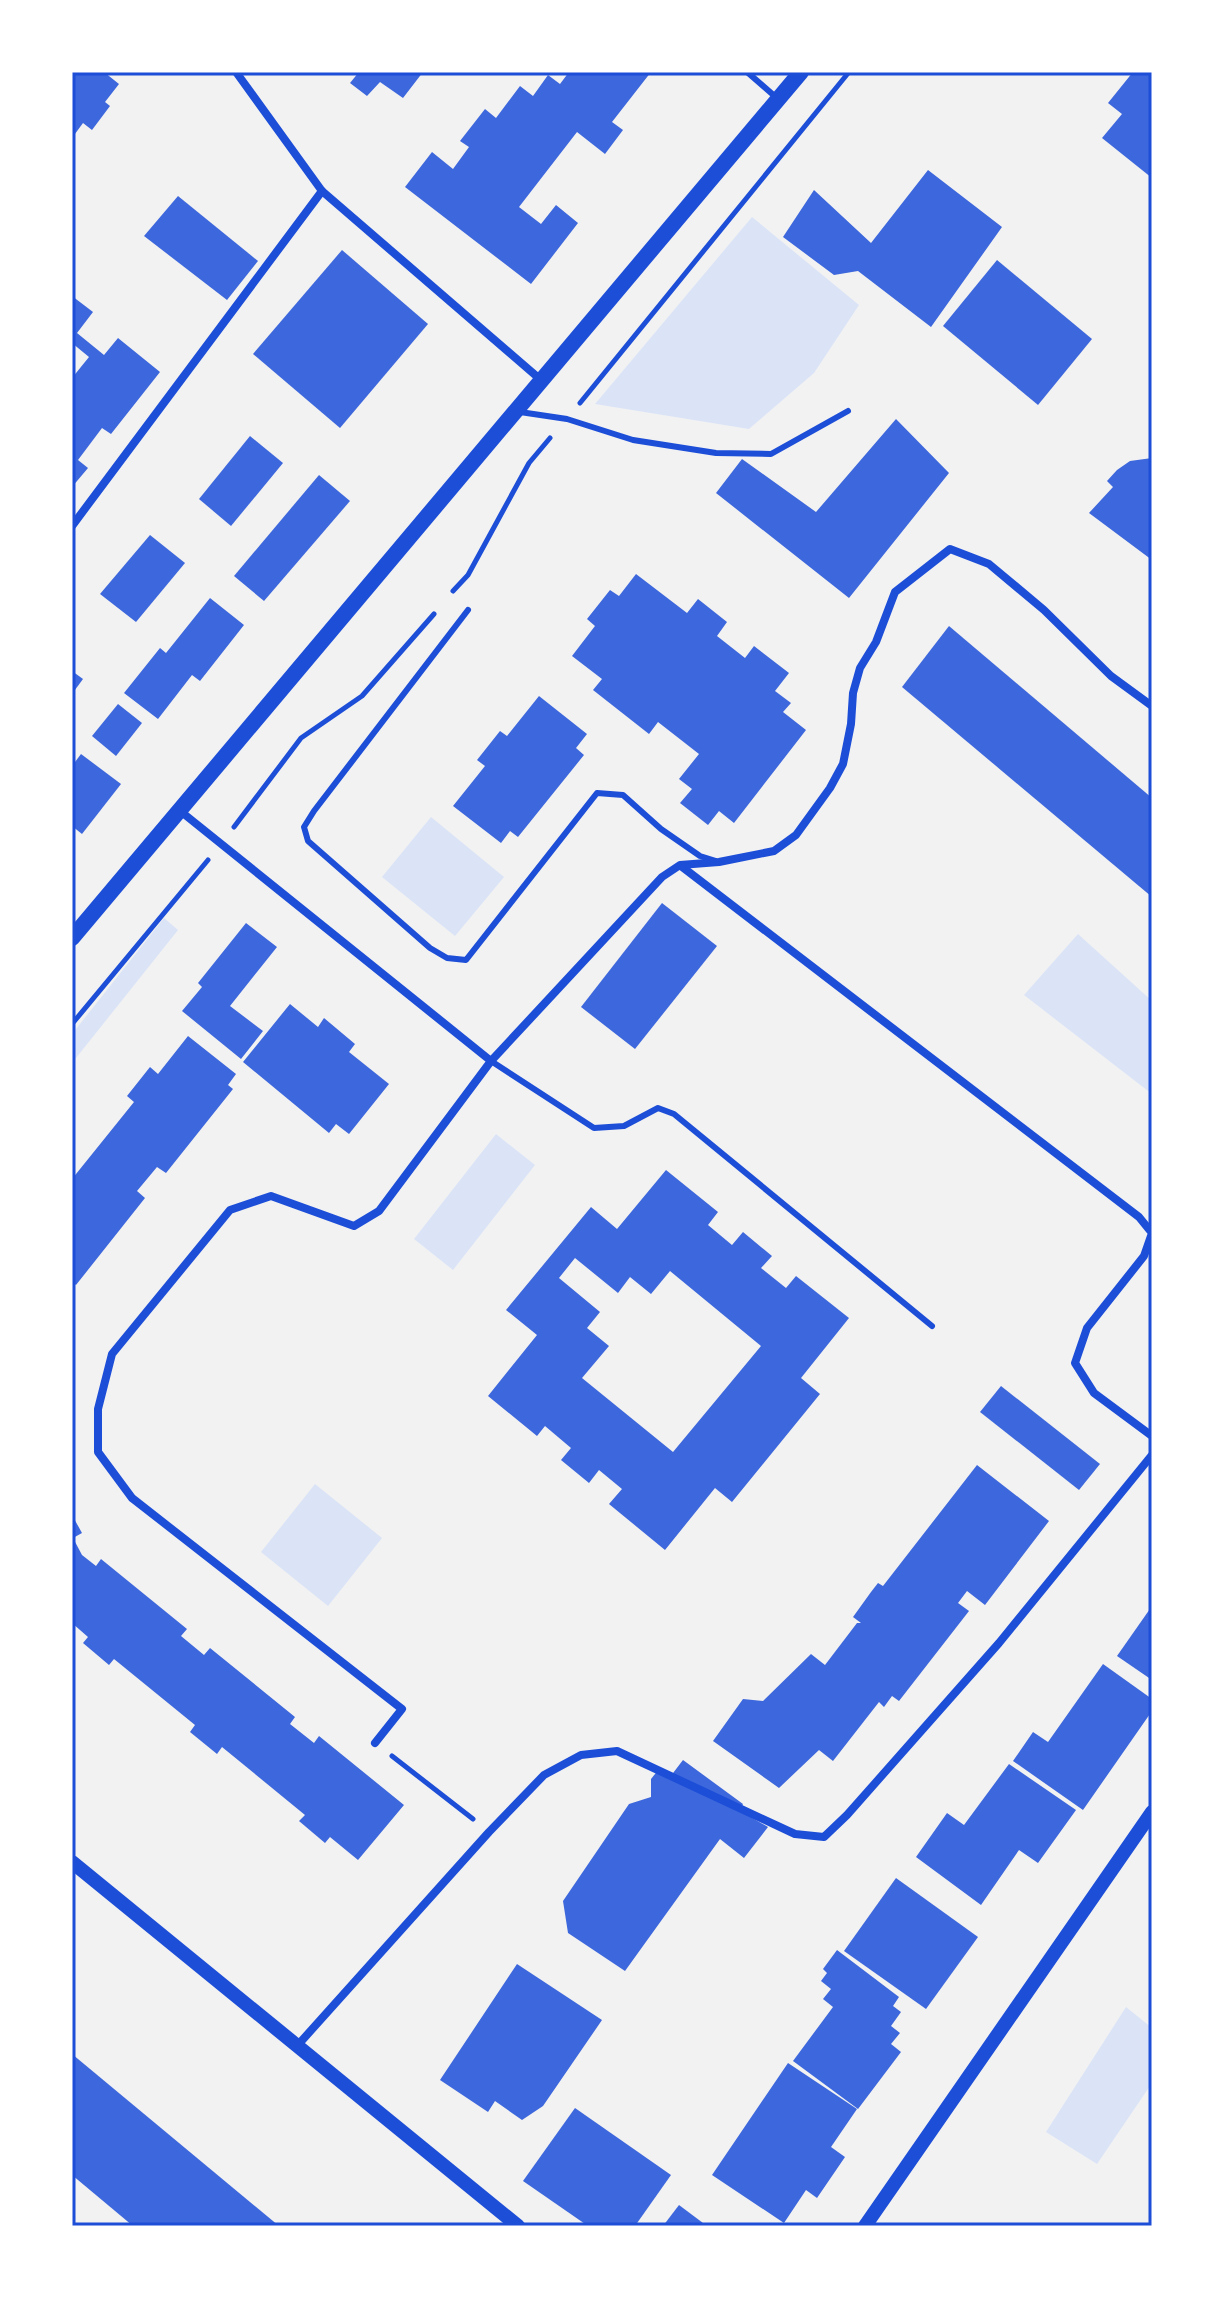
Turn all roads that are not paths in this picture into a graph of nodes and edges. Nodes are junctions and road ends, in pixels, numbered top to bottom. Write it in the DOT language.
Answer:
graph roads {
  1 [pos="747,72"];
  2 [pos="801,72"];
  3 [pos="238,73"];
  4 [pos="778,99"];
  5 [pos="322,191"];
  6 [pos="541,381"];
  7 [pos="516,411"];
  8 [pos="848,411"];
  9 [pos="72,526"];
  10 [pos="468,610"];
  11 [pos="1152,706"];
  12 [pos="179,810"];
  13 [pos="719,862"];
  14 [pos="680,865"];
  15 [pos="72,938"];
  16 [pos="491,1061"];
  17 [pos="932,1326"];
  18 [pos="1152,1436"];
  19 [pos="1152,1455"];
  20 [pos="375,1743"];
  21 [pos="1152,1812"];
  22 [pos="72,1862"];
  23 [pos="296,2047"];
  24 [pos="518,2226"];
  25 [pos="865,2226"];
  1 -- 4 [label="lane"];
  2 -- 4 [label="main road"];
  3 -- 5 [label="street"];
  4 -- 6 [label="main road"];
  5 -- 6 [label="street"];
  5 -- 9 [label="street"];
  6 -- 7 [label="main road"];
  7 -- 8 [label="lane"];
  7 -- 12 [label="main road"];
  10 -- 13 [label="lane"];
  11 -- 13 [label="street"];
  12 -- 15 [label="main road"];
  12 -- 16 [label="street"];
  13 -- 14 [label="street"];
  14 -- 16 [label="street"];
  14 -- 18 [label="street"];
  16 -- 17 [label="lane"];
  16 -- 20 [label="street"];
  19 -- 23 [label="street"];
  21 -- 25 [label="street"];
  22 -- 23 [label="street"];
  23 -- 24 [label="street"];
}
